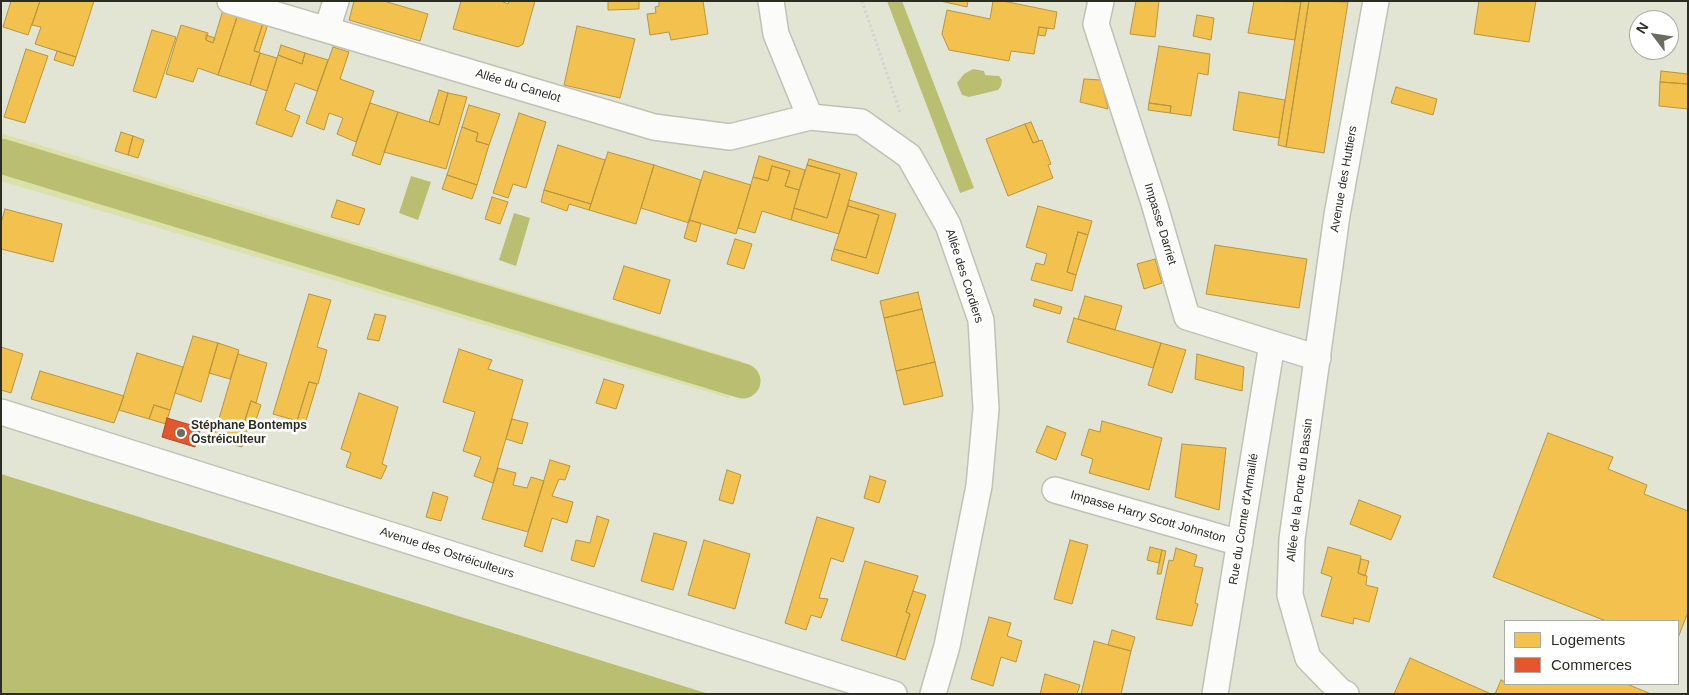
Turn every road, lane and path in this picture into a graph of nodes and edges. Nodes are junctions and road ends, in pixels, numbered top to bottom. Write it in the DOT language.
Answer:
graph roads {
  1 [pos="230,1"];
  2 [pos="336,1"];
  3 [pos="771,1"];
  4 [pos="1101,1"];
  5 [pos="1376,1"];
  6 [pos="327,29"];
  7 [pos="810,117"];
  8 [pos="1272,344"];
  9 [pos="1318,358"];
  10 [pos="1,412"];
  11 [pos="1055,490"];
  12 [pos="1240,544"];
  13 [pos="894,694"];
  14 [pos="934,694"];
  15 [pos="1215,694"];
  16 [pos="1346,694"];
  1 -- 6 [label="street, Allée du Canelot"];
  2 -- 6 [label="street"];
  3 -- 7 [label="street"];
  4 -- 8 [label="street, Impasse Darriet"];
  5 -- 9 [label="street, Avenue des Huttiers"];
  6 -- 7 [label="street, Allée du Canelot"];
  7 -- 14 [label="street, Allée des Cordiers"];
  8 -- 9 [label="street, Impasse Darriet"];
  8 -- 12 [label="street, Rue du Comte d'Armaillé"];
  9 -- 16 [label="street, Allée de la Porte du Bassin"];
  10 -- 13 [label="street, Avenue des Ostréiculteurs"];
  11 -- 12 [label="street, Impasse Harry Scott Johnston"];
  12 -- 15 [label="street, Rue du Comte d'Armaillé"];
}
